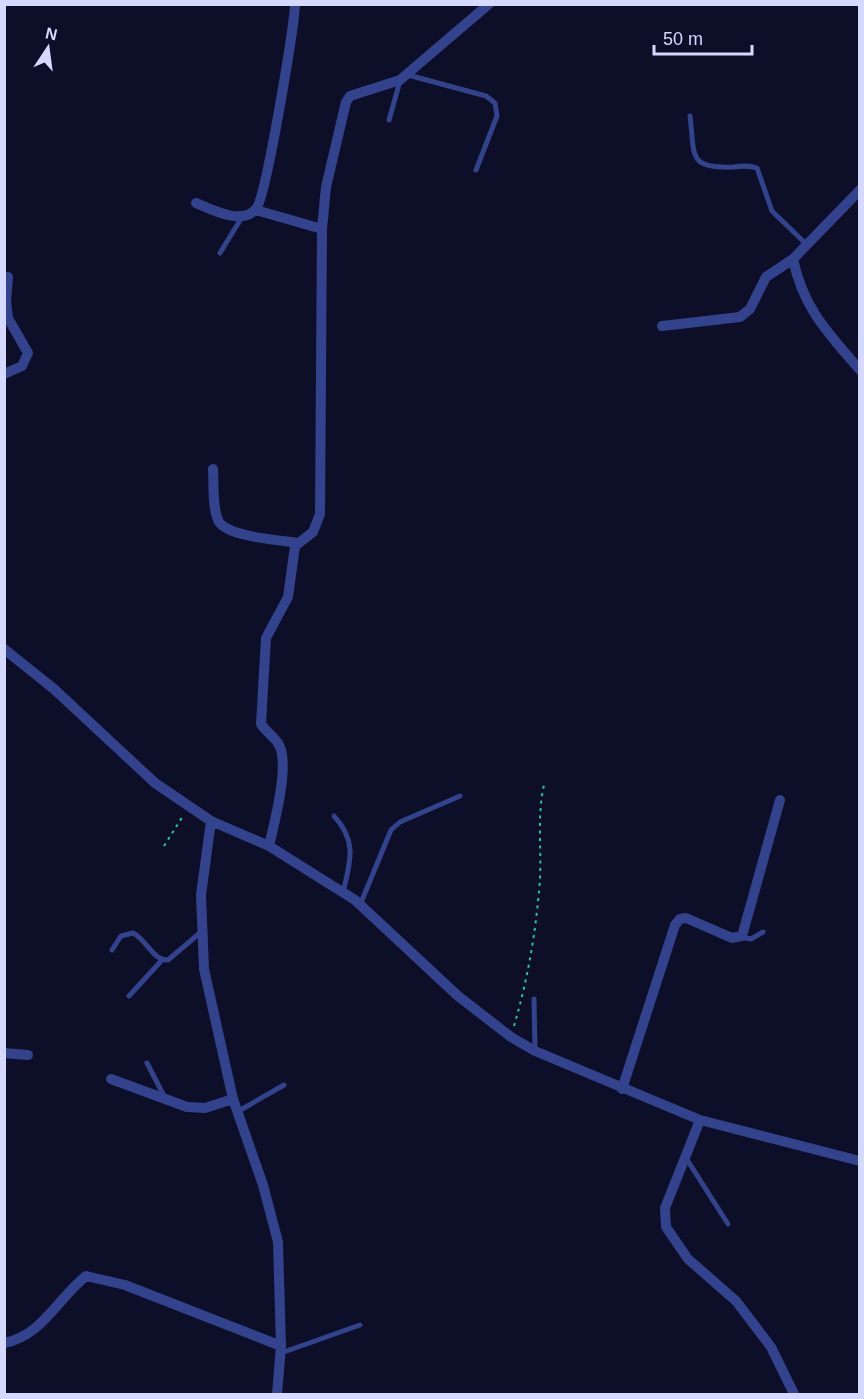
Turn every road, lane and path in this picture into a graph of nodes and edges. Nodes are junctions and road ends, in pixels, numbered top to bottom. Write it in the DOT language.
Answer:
graph roads {
  1 [pos="295,4"];
  2 [pos="489,4"];
  3 [pos="404,77"];
  4 [pos="690,116"];
  5 [pos="389,120"];
  6 [pos="476,170"];
  7 [pos="860,190"];
  8 [pos="196,203"];
  9 [pos="256,210"];
  10 [pos="243,216"];
  11 [pos="322,229"];
  12 [pos="806,243"];
  13 [pos="220,253"];
  14 [pos="793,259"];
  15 [pos="9,277"];
  16 [pos="662,326"];
  17 [pos="860,370"];
  18 [pos="4,374"];
  19 [pos="213,469"];
  20 [pos="298,543"];
  21 [pos="4,649"];
  22 [pos="544,785"];
  23 [pos="460,796"];
  24 [pos="780,800"];
  25 [pos="190,806"];
  26 [pos="334,816"];
  27 [pos="211,820"];
  28 [pos="164,846"];
  29 [pos="268,846"];
  30 [pos="344,893"];
  31 [pos="360,905"];
  32 [pos="201,932"];
  33 [pos="763,932"];
  34 [pos="741,937"];
  35 [pos="112,950"];
  36 [pos="162,960"];
  37 [pos="129,996"];
  38 [pos="534,999"];
  39 [pos="511,1037"];
  40 [pos="535,1051"];
  41 [pos="4,1053"];
  42 [pos="28,1055"];
  43 [pos="147,1063"];
  44 [pos="111,1079"];
  45 [pos="284,1085"];
  46 [pos="622,1089"];
  47 [pos="233,1100"];
  48 [pos="166,1101"];
  49 [pos="237,1112"];
  50 [pos="700,1120"];
  51 [pos="686,1158"];
  52 [pos="860,1161"];
  53 [pos="728,1224"];
  54 [pos="360,1325"];
  55 [pos="4,1343"];
  56 [pos="281,1350"];
  57 [pos="277,1395"];
  58 [pos="794,1395"];
  1 -- 9 [label="street"];
  2 -- 3 [label="street"];
  3 -- 5 [label="lane"];
  3 -- 6 [label="lane"];
  3 -- 11 [label="street"];
  4 -- 12 [label="lane"];
  7 -- 12 [label="street"];
  8 -- 10 [label="street"];
  9 -- 10 [label="street"];
  9 -- 11 [label="street"];
  10 -- 13 [label="lane"];
  11 -- 20 [label="street"];
  12 -- 14 [label="street"];
  14 -- 16 [label="street"];
  14 -- 17 [label="street"];
  15 -- 18 [label="street"];
  19 -- 20 [label="street"];
  20 -- 29 [label="street"];
  21 -- 25 [label="street"];
  22 -- 39 [label="path"];
  23 -- 31 [label="lane"];
  24 -- 34 [label="street"];
  25 -- 27 [label="street"];
  25 -- 28 [label="path"];
  26 -- 30 [label="lane"];
  27 -- 29 [label="street"];
  27 -- 32 [label="street"];
  29 -- 30 [label="street"];
  30 -- 31 [label="street"];
  31 -- 39 [label="street"];
  32 -- 36 [label="lane"];
  32 -- 47 [label="street"];
  33 -- 34 [label="lane"];
  34 -- 46 [label="street"];
  35 -- 36 [label="lane"];
  36 -- 37 [label="lane"];
  38 -- 40 [label="lane"];
  39 -- 40 [label="street"];
  40 -- 46 [label="street"];
  41 -- 42 [label="street"];
  43 -- 48 [label="lane"];
  44 -- 48 [label="street"];
  45 -- 49 [label="lane"];
  46 -- 50 [label="street"];
  47 -- 48 [label="street"];
  47 -- 49 [label="street"];
  49 -- 56 [label="street"];
  50 -- 51 [label="street"];
  50 -- 52 [label="street"];
  51 -- 53 [label="lane"];
  51 -- 58 [label="street"];
  54 -- 56 [label="lane"];
  55 -- 56 [label="street"];
  56 -- 57 [label="street"];
}
